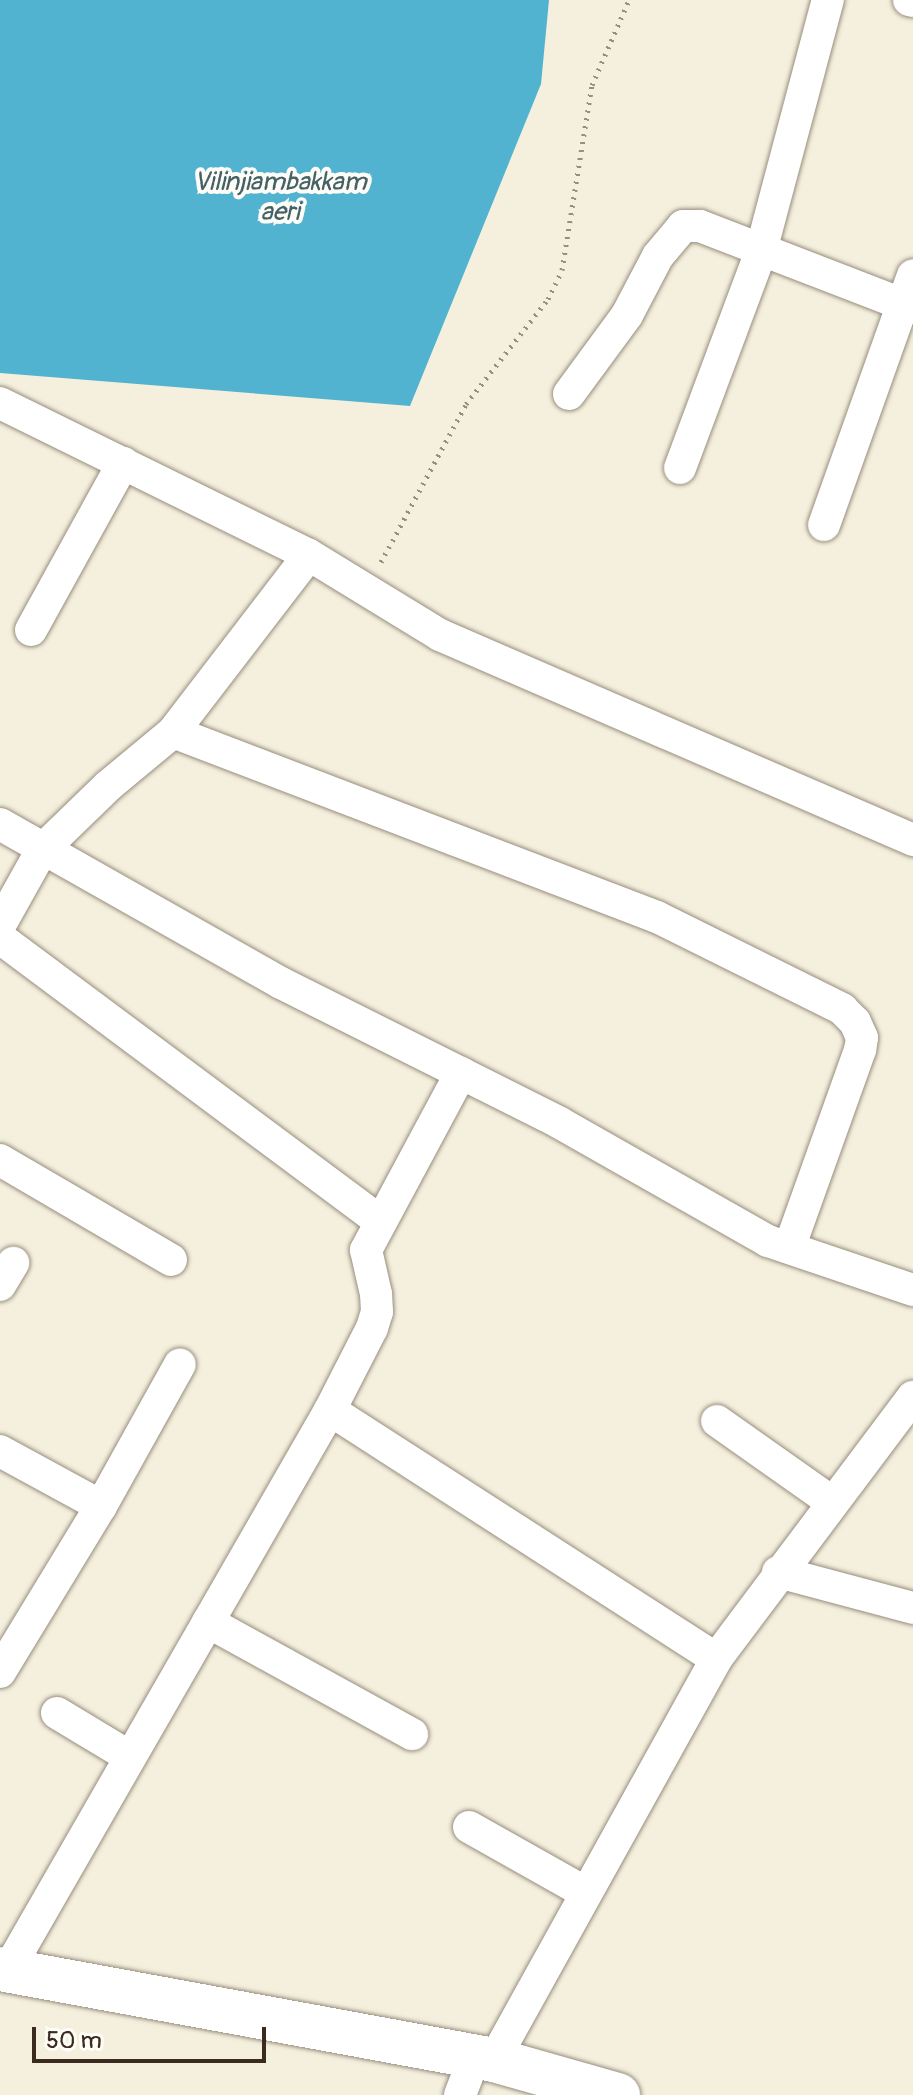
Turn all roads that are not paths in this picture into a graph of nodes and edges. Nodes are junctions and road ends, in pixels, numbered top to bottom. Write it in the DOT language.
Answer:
graph roads {
  1 [pos="828,0"];
  2 [pos="761,251"];
  3 [pos="910,296"];
  4 [pos="569,394"];
  5 [pos="0,403"];
  6 [pos="123,463"];
  7 [pos="680,468"];
  8 [pos="824,525"];
  9 [pos="309,555"];
  10 [pos="31,630"];
  11 [pos="173,732"];
  12 [pos="0,824"];
  13 [pos="913,840"];
  14 [pos="42,850"];
  15 [pos="0,925"];
  16 [pos="0,938"];
  17 [pos="461,1073"];
  18 [pos="0,1160"];
  19 [pos="379,1221"];
  20 [pos="789,1248"];
  21 [pos="171,1260"];
  22 [pos="913,1290"];
  23 [pos="180,1364"];
  24 [pos="913,1397"];
  25 [pos="330,1410"];
  26 [pos="717,1421"];
  27 [pos="0,1451"];
  28 [pos="832,1502"];
  29 [pos="101,1506"];
  30 [pos="778,1572"];
  31 [pos="913,1608"];
  32 [pos="208,1622"];
  33 [pos="716,1659"];
  34 [pos="0,1672"];
  35 [pos="57,1713"];
  36 [pos="412,1734"];
  37 [pos="130,1757"];
  38 [pos="469,1827"];
  39 [pos="586,1893"];
  40 [pos="4,1969"];
  41 [pos="476,2071"];
  42 [pos="618,2095"];
  1 -- 2 [label="street"];
  2 -- 3 [label="street"];
  2 -- 4 [label="street"];
  2 -- 7 [label="street"];
  3 -- 8 [label="street"];
  5 -- 6 [label="street"];
  6 -- 9 [label="street"];
  6 -- 10 [label="street"];
  9 -- 11 [label="street"];
  9 -- 13 [label="street"];
  11 -- 14 [label="street"];
  11 -- 20 [label="street"];
  12 -- 14 [label="street"];
  14 -- 15 [label="street"];
  14 -- 17 [label="street"];
  16 -- 19 [label="street"];
  17 -- 19 [label="street"];
  17 -- 20 [label="street"];
  18 -- 21 [label="street"];
  19 -- 25 [label="street"];
  20 -- 22 [label="street"];
  23 -- 29 [label="street"];
  24 -- 28 [label="street"];
  25 -- 32 [label="street"];
  25 -- 33 [label="street"];
  26 -- 28 [label="street"];
  27 -- 29 [label="street"];
  28 -- 30 [label="street"];
  29 -- 34 [label="street"];
  30 -- 31 [label="street"];
  30 -- 33 [label="street"];
  32 -- 36 [label="street"];
  32 -- 37 [label="street"];
  33 -- 39 [label="street"];
  35 -- 37 [label="street"];
  37 -- 40 [label="street"];
  38 -- 39 [label="street"];
  39 -- 41 [label="street"];
  40 -- 41 [label="street"];
  41 -- 42 [label="street"];
}
